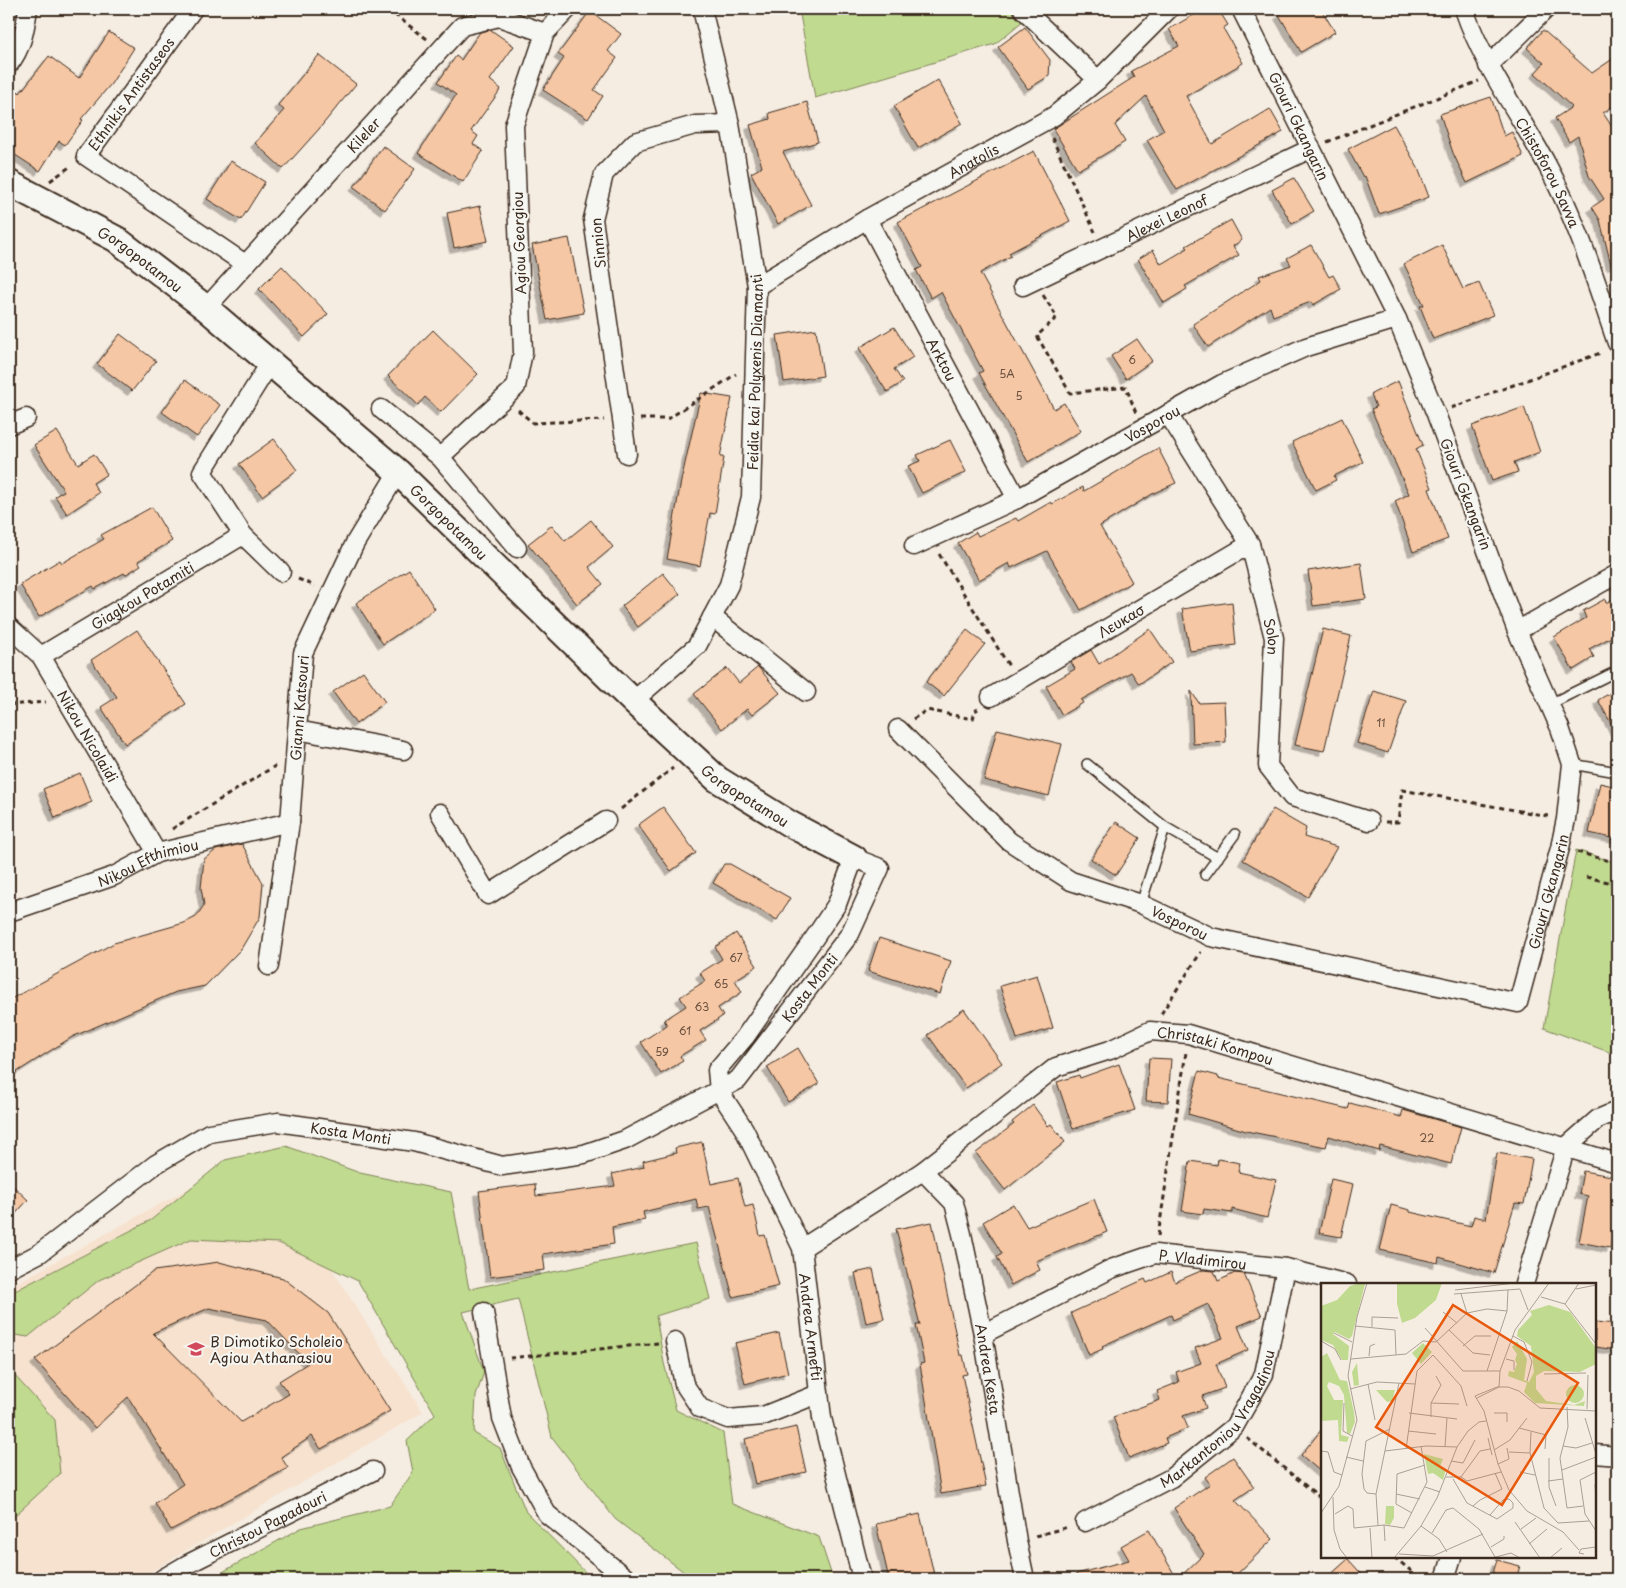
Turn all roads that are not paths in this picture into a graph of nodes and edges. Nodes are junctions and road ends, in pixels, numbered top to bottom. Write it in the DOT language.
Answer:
graph roads {
  1 [pos="28,9"];
  2 [pos="193,9"];
  3 [pos="568,9"];
  4 [pos="1023,9"];
  5 [pos="1169,9"];
  6 [pos="1241,9"];
  7 [pos="1464,9"];
  8 [pos="1546,9"];
  9 [pos="703,12"];
  10 [pos="545,33"];
  11 [pos="9,64"];
  12 [pos="1491,70"];
  13 [pos="1098,80"];
  14 [pos="730,124"];
  15 [pos="1310,149"];
  16 [pos="9,183"];
  17 [pos="867,219"];
  18 [pos="245,264"];
  19 [pos="1028,283"];
  20 [pos="757,286"];
  21 [pos="206,308"];
  22 [pos="1397,319"];
  23 [pos="1613,347"];
  24 [pos="270,363"];
  25 [pos="382,409"];
  26 [pos="1168,414"];
  27 [pos="26,418"];
  28 [pos="9,425"];
  29 [pos="627,454"];
  30 [pos="440,457"];
  31 [pos="398,472"];
  32 [pos="1017,499"];
  33 [pos="243,536"];
  34 [pos="922,542"];
  35 [pos="1250,544"];
  36 [pos="517,548"];
  37 [pos="281,572"];
  38 [pos="1617,574"];
  39 [pos="712,617"];
  40 [pos="9,627"];
  41 [pos="1517,632"];
  42 [pos="41,656"];
  43 [pos="1617,671"];
  44 [pos="806,692"];
  45 [pos="992,698"];
  46 [pos="633,701"];
  47 [pos="1550,704"];
  48 [pos="898,729"];
  49 [pos="297,730"];
  50 [pos="402,750"];
  51 [pos="1087,764"];
  52 [pos="1572,764"];
  53 [pos="1617,772"];
  54 [pos="440,813"];
  55 [pos="606,820"];
  56 [pos="1369,821"];
  57 [pos="290,822"];
  58 [pos="1165,827"];
  59 [pos="1235,834"];
  60 [pos="154,848"];
  61 [pos="854,858"];
  62 [pos="1218,858"];
  63 [pos="880,868"];
  64 [pos="1205,875"];
  65 [pos="1141,904"];
  66 [pos="9,912"];
  67 [pos="269,966"];
  68 [pos="1518,1003"];
  69 [pos="719,1091"];
  70 [pos="1617,1111"];
  71 [pos="1566,1147"];
  72 [pos="1617,1163"];
  73 [pos="923,1171"];
  74 [pos="802,1248"];
  75 [pos="1286,1268"];
  76 [pos="9,1270"];
  77 [pos="1343,1283"];
  78 [pos="1524,1283"];
  79 [pos="484,1312"];
  80 [pos="983,1334"];
  81 [pos="674,1341"];
  82 [pos="818,1394"];
  83 [pos="1596,1454"];
  84 [pos="1617,1456"];
  85 [pos="373,1471"];
  86 [pos="1085,1522"];
  87 [pos="1452,1558"];
  88 [pos="162,1579"];
  89 [pos="627,1579"];
  90 [pos="862,1579"];
  91 [pos="1025,1579"];
  92 [pos="1445,1579"];
  1 -- 11 [label="street"];
  2 -- 18 [label="street, Ethnikis Antistaseos"];
  3 -- 10 [label="street, Agiou Georgiou"];
  4 -- 13 [label="street"];
  5 -- 13 [label="street, Anatolis"];
  6 -- 15 [label="street, Giouri Gkangarin"];
  7 -- 12 [label="street, Chistoforou Savva"];
  8 -- 12 [label="street"];
  9 -- 14 [label="street, Feidia kai Polyxenis Diamanti"];
  10 -- 18 [label="street, Kileler"];
  10 -- 30 [label="street, Agiou Georgiou"];
  12 -- 23 [label="street, Chistoforou Savva"];
  13 -- 17 [label="street, Anatolis"];
  14 -- 20 [label="street, Feidia kai Polyxenis Diamanti"];
  14 -- 29 [label="street, Sinnion"];
  15 -- 19 [label="street, Alexei Leonof"];
  15 -- 22 [label="street, Giouri Gkangarin"];
  16 -- 21 [label="street, Gorgopotamou"];
  17 -- 20 [label="street, Anatolis"];
  17 -- 32 [label="street, Arktou"];
  18 -- 21 [label="street, Kileler"];
  20 -- 39 [label="street, Feidia kai Polyxenis Diamanti"];
  21 -- 24 [label="street, Gorgopotamou"];
  22 -- 26 [label="street, Vosporou"];
  22 -- 41 [label="street, Giouri Gkangarin"];
  24 -- 31 [label="street, Gorgopotamou"];
  24 -- 33 [label="street"];
  25 -- 30 [label="street"];
  26 -- 32 [label="street, Vosporou"];
  26 -- 35 [label="street, Solon"];
  27 -- 28 [label="street"];
  30 -- 36 [label="street"];
  31 -- 46 [label="street, Gorgopotamou"];
  31 -- 49 [label="street, Gianni Katsouri"];
  32 -- 34 [label="street, Vosporou"];
  33 -- 37 [label="street"];
  33 -- 42 [label="street, Giagkou Potamiti"];
  35 -- 45 [label="street, Λευκασ"];
  35 -- 56 [label="street, Solon"];
  38 -- 41 [label="street"];
  39 -- 44 [label="street"];
  39 -- 46 [label="street, Feidia kai Polyxenis Diamanti"];
  40 -- 42 [label="street, Nikou Nicolaidi"];
  41 -- 47 [label="street, Giouri Gkangarin"];
  42 -- 60 [label="street, Nikou Nicolaidi"];
  43 -- 47 [label="lane"];
  46 -- 61 [label="street, Gorgopotamou"];
  47 -- 52 [label="street, Giouri Gkangarin"];
  48 -- 65 [label="street, Vosporou"];
  49 -- 50 [label="street"];
  49 -- 57 [label="street, Gianni Katsouri"];
  51 -- 58 [label="lane"];
  52 -- 53 [label="lane"];
  52 -- 68 [label="street, Giouri Gkangarin"];
  54 -- 55 [label="street"];
  57 -- 60 [label="street, Nikou Efthimiou"];
  57 -- 67 [label="street, Gianni Katsouri"];
  58 -- 62 [label="lane"];
  58 -- 65 [label="lane"];
  59 -- 62 [label="lane"];
  60 -- 66 [label="street, Nikou Efthimiou"];
  61 -- 63 [label="street, Gorgopotamou"];
  61 -- 69 [label="street, Kosta Monti"];
  62 -- 64 [label="lane"];
  63 -- 69 [label="street, Kosta Monti"];
  65 -- 68 [label="street, Vosporou"];
  69 -- 74 [label="street, Andrea Armefti"];
  69 -- 76 [label="street, Kosta Monti"];
  70 -- 71 [label="street"];
  71 -- 72 [label="street, Christaki Kompou"];
  71 -- 73 [label="street, Christaki Kompou"];
  71 -- 78 [label="street"];
  73 -- 74 [label="street, Christaki Kompou"];
  73 -- 80 [label="street, Andrea Kesta"];
  74 -- 82 [label="street, Andrea Armefti"];
  75 -- 77 [label="street, P. Vladimirou"];
  75 -- 80 [label="street, P. Vladimirou"];
  75 -- 86 [label="street, Markantoniou Vragadinou"];
  79 -- 89 [label="street"];
  80 -- 91 [label="street, Andrea Kesta"];
  81 -- 82 [label="street"];
  82 -- 90 [label="street, Andrea Armefti"];
  83 -- 84 [label="street"];
  85 -- 88 [label="street, Christou Papadouri"];
  87 -- 92 [label="street"];
}
